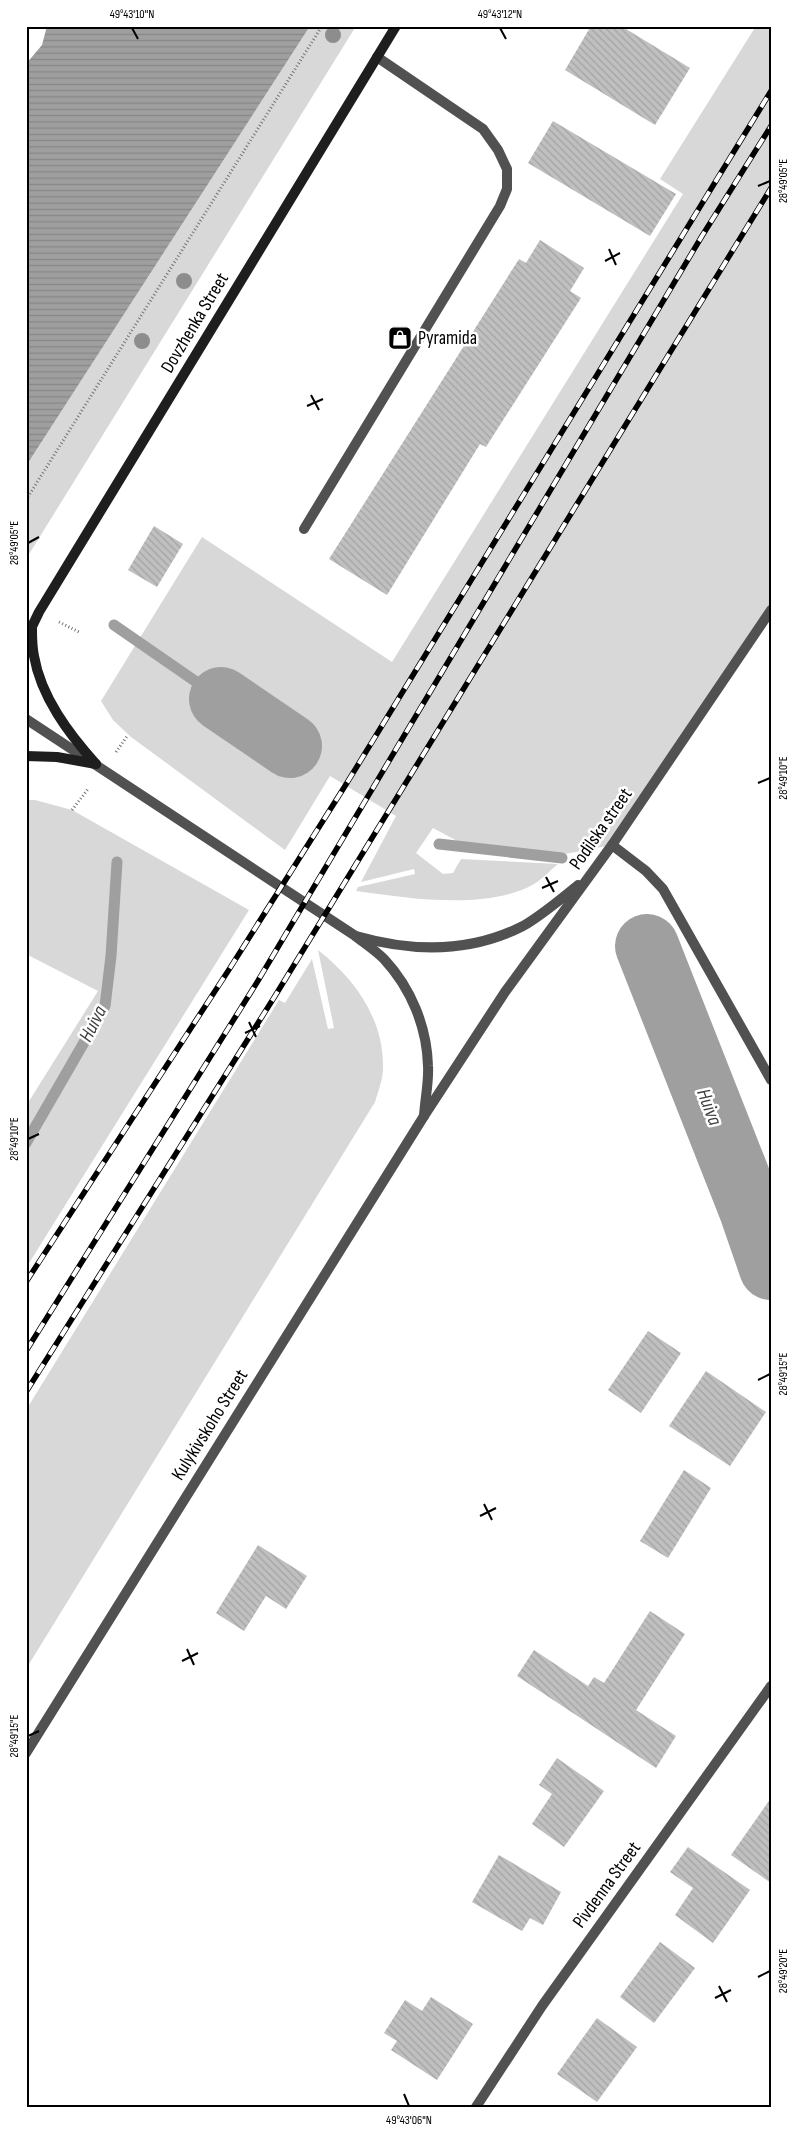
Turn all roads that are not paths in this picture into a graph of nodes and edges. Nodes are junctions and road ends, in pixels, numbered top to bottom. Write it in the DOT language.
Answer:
graph roads {
  1 [pos="396,26"];
  2 [pos="377,57"];
  3 [pos="304,529"];
  4 [pos="771,610"];
  5 [pos="32,628"];
  6 [pos="26,639"];
  7 [pos="26,719"];
  8 [pos="26,756"];
  9 [pos="96,764"];
  10 [pos="612,845"];
  11 [pos="590,875"];
  12 [pos="354,935"];
  13 [pos="771,1080"];
  14 [pos="424,1116"];
  15 [pos="771,1686"];
  16 [pos="26,1753"];
  17 [pos="476,2107"];
  1 -- 2 [label="main road, Dovzhenka Street"];
  2 -- 3 [label="street"];
  2 -- 5 [label="main road, Dovzhenka Street"];
  4 -- 10 [label="street, Podilska street"];
  5 -- 6 [label="main road, Dovzhenka Street"];
  5 -- 9 [label="main road"];
  7 -- 9 [label="street"];
  8 -- 9 [label="main road"];
  9 -- 12 [label="street"];
  10 -- 11 [label="street, Podilska street"];
  10 -- 13 [label="street"];
  11 -- 12 [label="street"];
  11 -- 14 [label="street, Podilska street"];
  12 -- 14 [label="street"];
  14 -- 16 [label="street, Kulykivskoho Street"];
  15 -- 17 [label="street, Pivdenna Street"];
}
